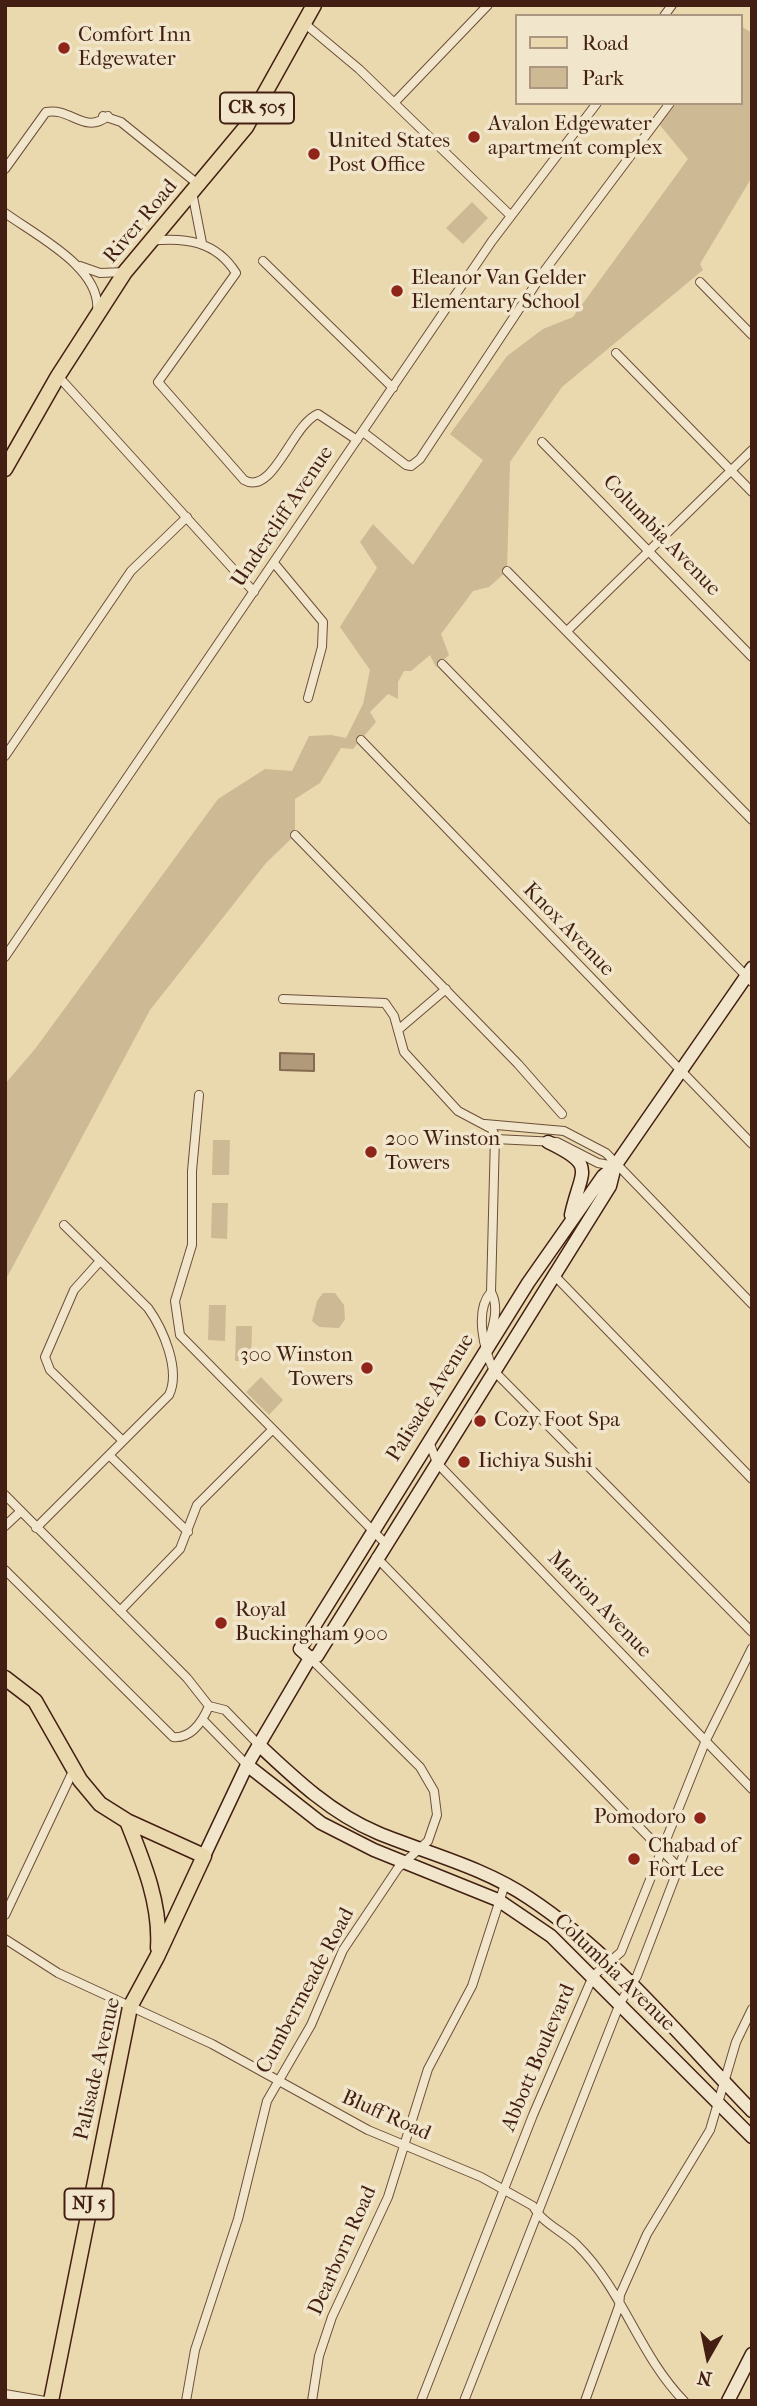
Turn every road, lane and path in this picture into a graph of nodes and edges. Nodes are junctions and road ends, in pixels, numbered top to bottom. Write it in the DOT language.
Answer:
graph roads {
  1 [pos="314,5"];
  2 [pos="488,5"];
  3 [pos="304,23"];
  4 [pos="394,103"];
  5 [pos="595,105"];
  6 [pos="669,105"];
  7 [pos="5,169"];
  8 [pos="195,189"];
  9 [pos="5,213"];
  10 [pos="510,215"];
  11 [pos="149,241"];
  12 [pos="202,243"];
  13 [pos="263,261"];
  14 [pos="74,263"];
  15 [pos="125,272"];
  16 [pos="700,282"];
  17 [pos="96,315"];
  18 [pos="752,335"];
  19 [pos="616,353"];
  20 [pos="58,376"];
  21 [pos="393,388"];
  22 [pos="360,436"];
  23 [pos="542,442"];
  24 [pos="752,450"];
  25 [pos="5,469"];
  26 [pos="731,471"];
  27 [pos="752,492"];
  28 [pos="187,517"];
  29 [pos="649,551"];
  30 [pos="274,563"];
  31 [pos="507,571"];
  32 [pos="254,592"];
  33 [pos="567,631"];
  34 [pos="752,657"];
  35 [pos="442,664"];
  36 [pos="308,698"];
  37 [pos="361,740"];
  38 [pos="5,756"];
  39 [pos="752,820"];
  40 [pos="295,835"];
  41 [pos="5,957"];
  42 [pos="750,976"];
  43 [pos="446,989"];
  44 [pos="283,999"];
  45 [pos="398,1030"];
  46 [pos="679,1070"];
  47 [pos="199,1095"];
  48 [pos="562,1114"];
  49 [pos="480,1124"];
  50 [pos="495,1139"];
  51 [pos="548,1142"];
  52 [pos="752,1144"];
  53 [pos="615,1166"];
  54 [pos="64,1225"];
  55 [pos="567,1225"];
  56 [pos="100,1261"];
  57 [pos="554,1274"];
  58 [pos="752,1304"];
  59 [pos="485,1352"];
  60 [pos="494,1371"];
  61 [pos="271,1431"];
  62 [pos="123,1441"];
  63 [pos="429,1441"];
  64 [pos="109,1455"];
  65 [pos="437,1463"];
  66 [pos="752,1479"];
  67 [pos="5,1495"];
  68 [pos="21,1511"];
  69 [pos="5,1526"];
  70 [pos="36,1528"];
  71 [pos="188,1532"];
  72 [pos="374,1532"];
  73 [pos="385,1543"];
  74 [pos="376,1557"];
  75 [pos="5,1570"];
  76 [pos="120,1611"];
  77 [pos="752,1632"];
  78 [pos="752,1648"];
  79 [pos="310,1658"];
  80 [pos="5,1678"];
  81 [pos="209,1706"];
  82 [pos="203,1720"];
  83 [pos="706,1740"];
  84 [pos="259,1745"];
  85 [pos="247,1765"];
  86 [pos="74,1769"];
  87 [pos="752,1788"];
  88 [pos="127,1821"];
  89 [pos="688,1843"];
  90 [pos="421,1848"];
  91 [pos="661,1850"];
  92 [pos="204,1856"];
  93 [pos="405,1862"];
  94 [pos="680,1869"];
  95 [pos="505,1884"];
  96 [pos="498,1900"];
  97 [pos="5,1915"];
  98 [pos="5,1939"];
  99 [pos="157,1957"];
  100 [pos="607,1963"];
  101 [pos="593,1976"];
  102 [pos="632,1986"];
  103 [pos="621,2003"];
  104 [pos="130,2007"];
  105 [pos="752,2010"];
  106 [pos="278,2081"];
  107 [pos="723,2081"];
  108 [pos="719,2104"];
  109 [pos="752,2111"];
  110 [pos="752,2137"];
  111 [pos="403,2144"];
  112 [pos="505,2190"];
  113 [pos="538,2215"];
  114 [pos="620,2306"];
  115 [pos="752,2354"];
  116 [pos="5,2394"];
  117 [pos="45,2401"];
  118 [pos="51,2401"];
  119 [pos="186,2401"];
  120 [pos="312,2401"];
  121 [pos="421,2401"];
  122 [pos="464,2401"];
  123 [pos="585,2401"];
  124 [pos="684,2401"];
  125 [pos="728,2401"];
  1 -- 3 [label="main road, River Road / CR 505"];
  2 -- 4 [label="street"];
  3 -- 4 [label="street"];
  3 -- 8 [label="main road, River Road / CR 505"];
  4 -- 10 [label="street"];
  5 -- 10 [label="street, Undercliff Avenue"];
  6 -- 22 [label="street"];
  7 -- 8 [label="street"];
  8 -- 11 [label="main road, River Road / CR 505"];
  8 -- 12 [label="street"];
  9 -- 14 [label="street"];
  10 -- 21 [label="street, Undercliff Avenue"];
  11 -- 12 [label="street"];
  11 -- 15 [label="main road, River Road / CR 505"];
  12 -- 22 [label="street"];
  13 -- 21 [label="street"];
  14 -- 15 [label="street"];
  14 -- 17 [label="street"];
  15 -- 17 [label="main road, River Road / CR 505"];
  16 -- 18 [label="street"];
  17 -- 20 [label="main road, River Road / CR 505"];
  19 -- 26 [label="street"];
  20 -- 25 [label="main road, River Road / CR 505"];
  20 -- 28 [label="street"];
  21 -- 22 [label="street, Undercliff Avenue"];
  22 -- 30 [label="street, Undercliff Avenue"];
  23 -- 29 [label="street, Columbia Avenue"];
  24 -- 26 [label="street"];
  26 -- 27 [label="street"];
  26 -- 29 [label="street"];
  28 -- 32 [label="street"];
  28 -- 38 [label="street"];
  29 -- 33 [label="street"];
  29 -- 34 [label="street, Columbia Avenue"];
  30 -- 32 [label="street, Undercliff Avenue"];
  30 -- 36 [label="street"];
  31 -- 33 [label="street"];
  32 -- 41 [label="street, Undercliff Avenue"];
  33 -- 39 [label="street"];
  35 -- 42 [label="street"];
  37 -- 46 [label="street, Knox Avenue"];
  40 -- 43 [label="street"];
  42 -- 46 [label="main road, Palisade Avenue"];
  43 -- 45 [label="street"];
  43 -- 48 [label="street"];
  44 -- 45 [label="street"];
  45 -- 49 [label="street"];
  46 -- 52 [label="street, Knox Avenue"];
  46 -- 53 [label="main road, Palisade Avenue"];
  47 -- 61 [label="street"];
  49 -- 50 [label="street"];
  49 -- 53 [label="street"];
  50 -- 51 [label="street"];
  50 -- 59 [label="street"];
  51 -- 53 [label="street"];
  51 -- 55 [label="main road"];
  53 -- 55 [label="main road, Palisade Avenue"];
  53 -- 57 [label="main road, Palisade Avenue"];
  53 -- 58 [label="street"];
  54 -- 56 [label="street"];
  55 -- 57 [label="main road"];
  55 -- 59 [label="main road, Palisade Avenue"];
  56 -- 62 [label="street"];
  56 -- 62 [label="street"];
  57 -- 60 [label="main road, Palisade Avenue"];
  57 -- 66 [label="street"];
  59 -- 60 [label="street"];
  59 -- 63 [label="main road, Palisade Avenue"];
  60 -- 65 [label="main road, Palisade Avenue"];
  60 -- 77 [label="street"];
  61 -- 71 [label="street"];
  61 -- 72 [label="street"];
  62 -- 64 [label="street"];
  63 -- 65 [label="street, Marion Avenue"];
  63 -- 72 [label="main road, Palisade Avenue"];
  64 -- 70 [label="street"];
  64 -- 71 [label="street"];
  65 -- 73 [label="main road, Palisade Avenue"];
  65 -- 83 [label="street, Marion Avenue"];
  67 -- 68 [label="street"];
  68 -- 69 [label="street"];
  68 -- 70 [label="street"];
  70 -- 76 [label="street"];
  71 -- 76 [label="street"];
  72 -- 73 [label="street"];
  72 -- 79 [label="main road, Palisade Avenue"];
  73 -- 74 [label="main road, Palisade Avenue"];
  74 -- 79 [label="main road, Palisade Avenue"];
  74 -- 91 [label="street"];
  75 -- 82 [label="street"];
  76 -- 81 [label="street"];
  78 -- 83 [label="street, Abbott Boulevard"];
  79 -- 84 [label="main road, Palisade Avenue"];
  79 -- 90 [label="street, Cumbermeade Road"];
  80 -- 86 [label="main road"];
  81 -- 82 [label="street"];
  81 -- 84 [label="street"];
  82 -- 85 [label="street"];
  83 -- 87 [label="street, Marion Avenue"];
  83 -- 91 [label="street, Abbott Boulevard"];
  84 -- 85 [label="main road, Palisade Avenue"];
  84 -- 90 [label="main road, Columbia Avenue"];
  85 -- 92 [label="main road, Palisade Avenue"];
  85 -- 93 [label="main road, Columbia Avenue"];
  86 -- 88 [label="main road"];
  86 -- 97 [label="street"];
  88 -- 92 [label="main road"];
  88 -- 99 [label="main road, NJ 5"];
  89 -- 94 [label="street"];
  90 -- 93 [label="street, Cumbermeade Road"];
  90 -- 95 [label="main road, Columbia Avenue"];
  91 -- 94 [label="street"];
  91 -- 100 [label="street, Abbott Boulevard"];
  92 -- 99 [label="main road, Palisade Avenue / NJ 5"];
  93 -- 96 [label="main road, Columbia Avenue"];
  93 -- 106 [label="street, Cumbermeade Road"];
  94 -- 102 [label="street"];
  95 -- 96 [label="street, Dearborn Road"];
  95 -- 100 [label="main road, Columbia Avenue"];
  96 -- 101 [label="main road, Columbia Avenue"];
  96 -- 111 [label="street, Dearborn Road"];
  98 -- 104 [label="street, Bluff Road"];
  99 -- 104 [label="main road, Palisade Avenue / NJ 5"];
  100 -- 101 [label="street, Abbott Boulevard"];
  100 -- 102 [label="main road, Columbia Avenue"];
  101 -- 103 [label="main road, Columbia Avenue"];
  101 -- 112 [label="street, Abbott Boulevard"];
  102 -- 103 [label="street"];
  102 -- 107 [label="main road, Columbia Avenue"];
  103 -- 108 [label="main road, Columbia Avenue"];
  103 -- 113 [label="street"];
  104 -- 106 [label="street, Bluff Road"];
  104 -- 118 [label="main road, Palisade Avenue / NJ 5"];
  105 -- 107 [label="street"];
  106 -- 111 [label="street, Bluff Road"];
  106 -- 119 [label="street, Cumbermeade Road"];
  107 -- 108 [label="street"];
  107 -- 109 [label="main road, Columbia Avenue"];
  108 -- 110 [label="main road, Columbia Avenue"];
  108 -- 114 [label="street"];
  111 -- 112 [label="street, Bluff Road"];
  111 -- 120 [label="street, Dearborn Road"];
  112 -- 113 [label="street, Bluff Road"];
  112 -- 121 [label="street, Abbott Boulevard"];
  113 -- 114 [label="street, Bluff Road"];
  113 -- 122 [label="street"];
  114 -- 123 [label="street"];
  114 -- 124 [label="street, Bluff Road"];
  115 -- 125 [label="main road"];
  116 -- 117 [label="street"];
}
